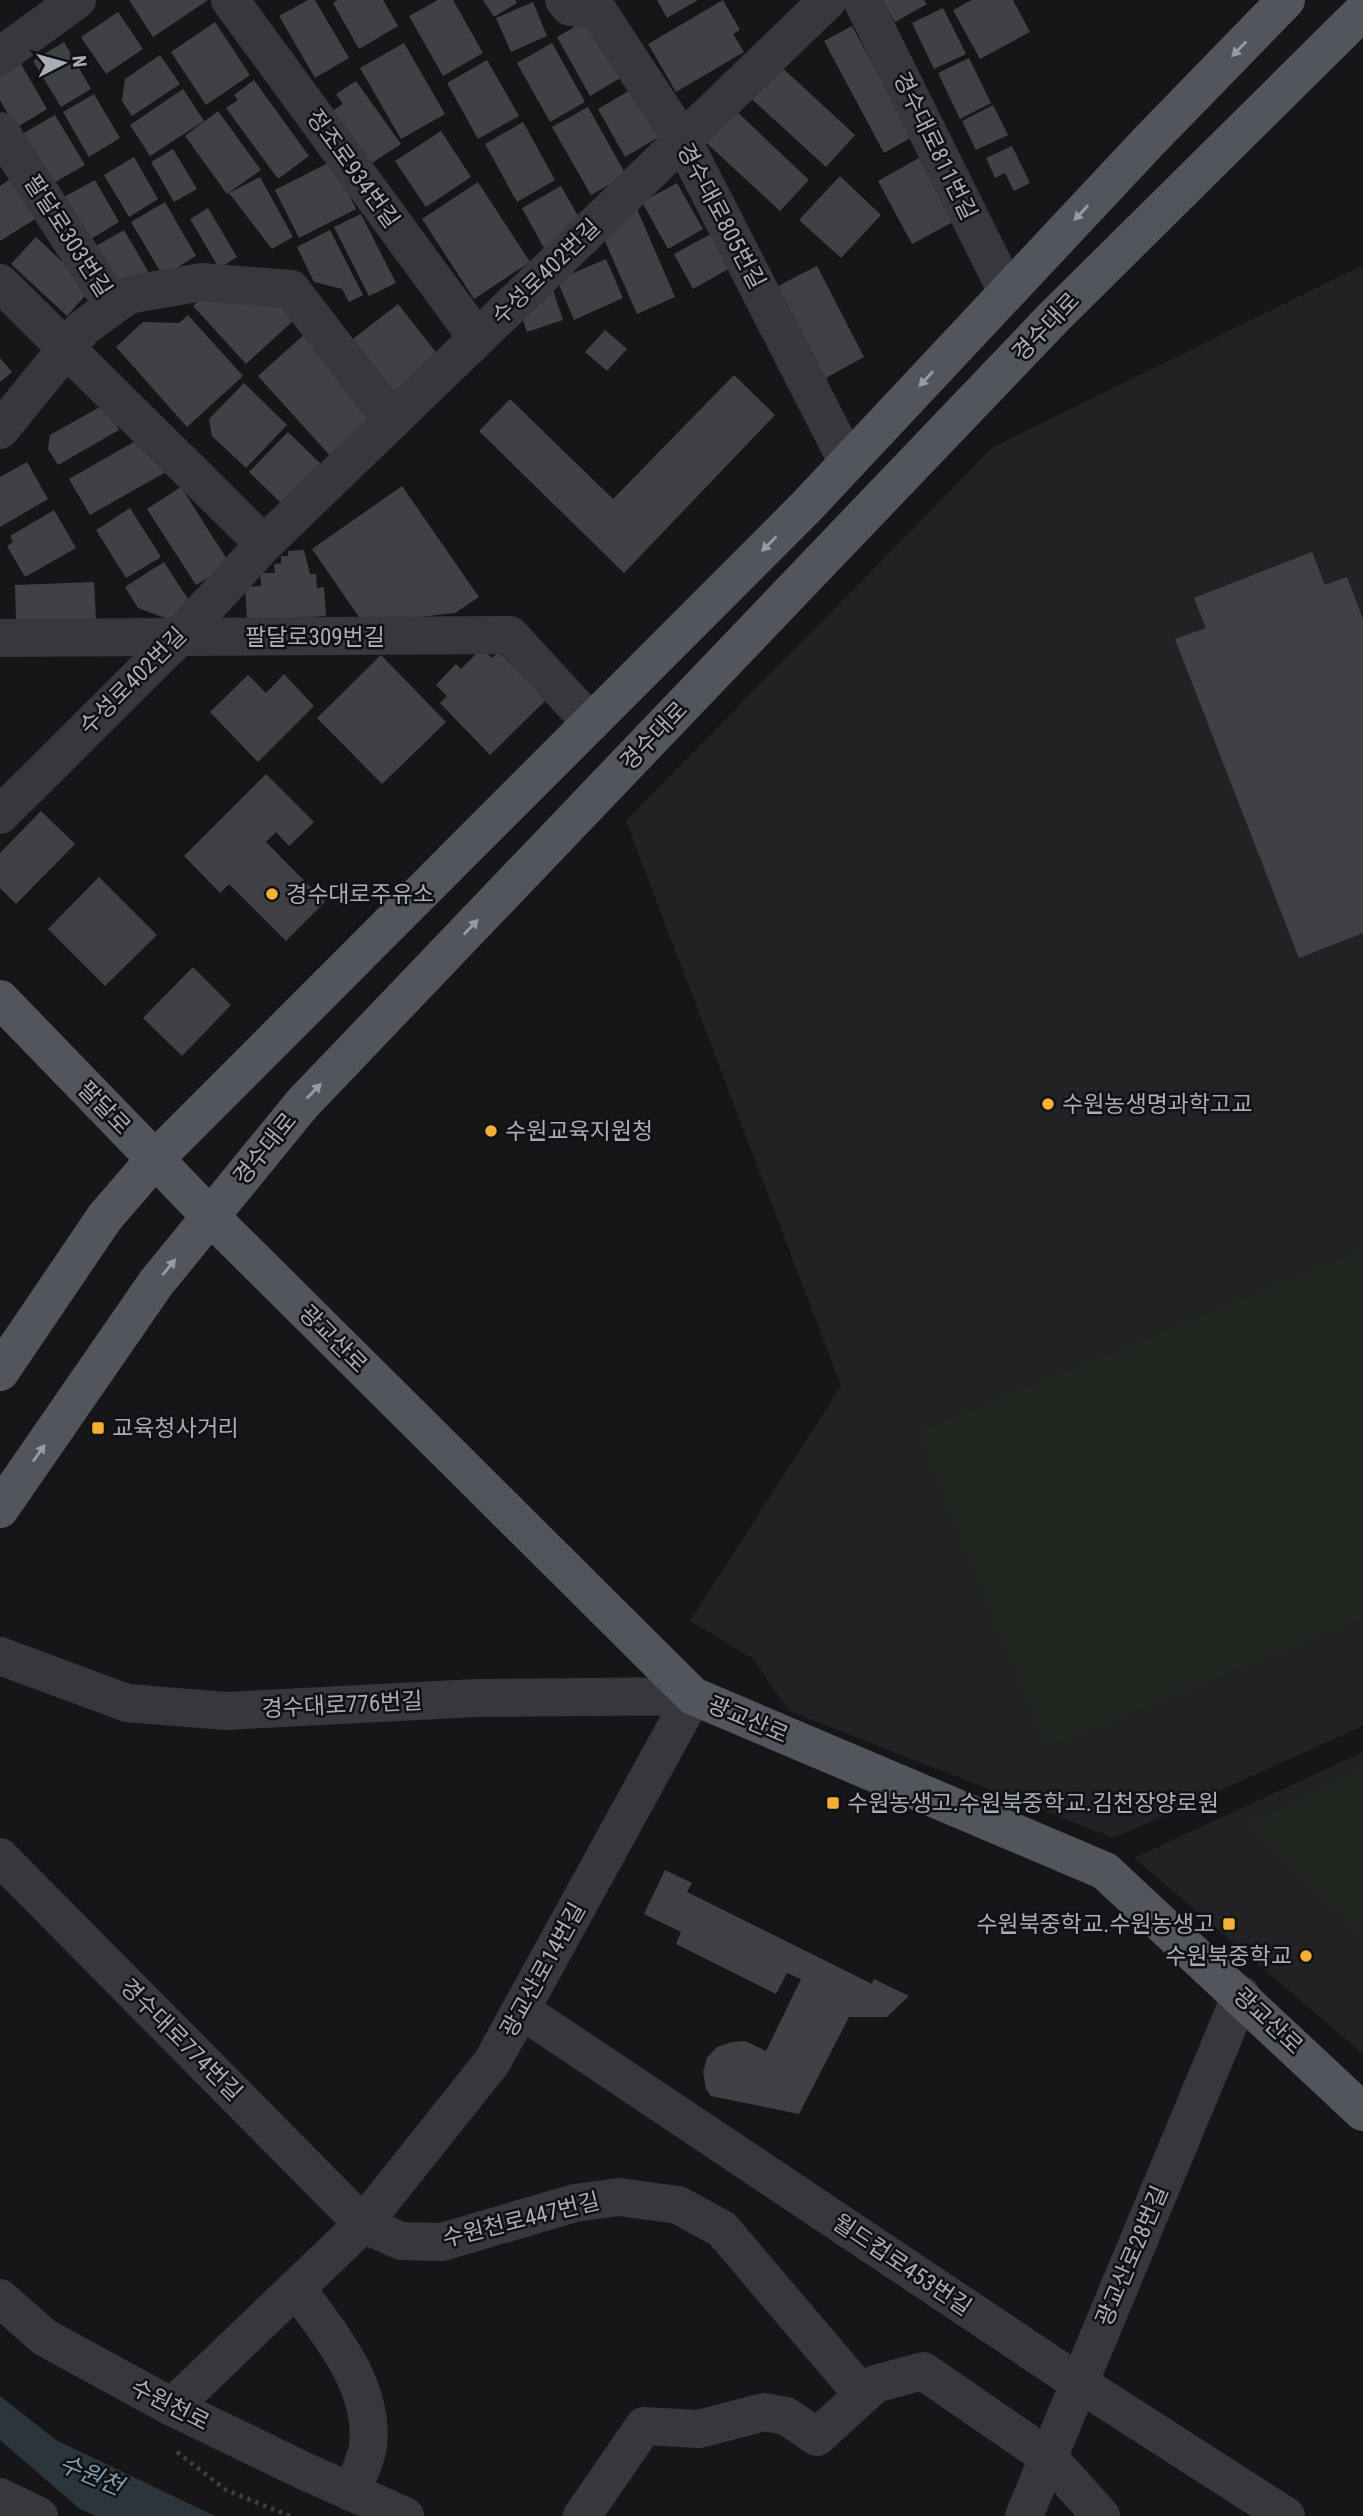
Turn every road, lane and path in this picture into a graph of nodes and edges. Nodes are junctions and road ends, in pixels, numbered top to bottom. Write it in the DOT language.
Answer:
graph roads {
  1 [pos="77,0"];
  2 [pos="230,0"];
  3 [pos="564,0"];
  4 [pos="828,0"];
  5 [pos="862,0"];
  6 [pos="1286,0"];
  7 [pos="1363,11"];
  8 [pos="0,56"];
  9 [pos="0,131"];
  10 [pos="683,141"];
  11 [pos="0,284"];
  12 [pos="1007,292"];
  13 [pos="113,305"];
  14 [pos="477,338"];
  15 [pos="67,348"];
  16 [pos="392,421"];
  17 [pos="0,430"];
  18 [pos="848,463"];
  19 [pos="264,544"];
  20 [pos="0,638"];
  21 [pos="178,638"];
  22 [pos="591,723"];
  23 [pos="0,815"];
  24 [pos="0,999"];
  25 [pos="155,1159"];
  26 [pos="210,1216"];
  27 [pos="0,1372"];
  28 [pos="0,1509"];
  29 [pos="0,1656"];
  30 [pos="693,1696"];
  31 [pos="0,1857"];
  32 [pos="1241,1995"];
  33 [pos="521,2010"];
  34 [pos="1363,2112"];
  35 [pos="363,2224"];
  36 [pos="296,2288"];
  37 [pos="0,2298"];
  38 [pos="1079,2383"];
  39 [pos="863,2395"];
  40 [pos="172,2407"];
  41 [pos="1048,2457"];
  42 [pos="351,2492"];
  43 [pos="0,2497"];
  44 [pos="40,2516"];
  45 [pos="405,2516"];
  46 [pos="582,2516"];
  47 [pos="1024,2516"];
  48 [pos="1101,2516"];
  49 [pos="1286,2516"];
  1 -- 8 [label="street"];
  2 -- 14 [label="street, 정조로934번길"];
  3 -- 10 [label="street, 경수대로805번길"];
  4 -- 10 [label="street, 수성로402번길"];
  5 -- 12 [label="street, 경수대로811번길"];
  6 -- 12 [label="main road, one-way"];
  26 -- 7 [label="main road, 경수대로, one-way"];
  9 -- 13 [label="street, 팔달로303번길"];
  10 -- 14 [label="street, 수성로402번길"];
  10 -- 18 [label="street, 경수대로805번길"];
  11 -- 15 [label="street"];
  12 -- 18 [label="main road, one-way"];
  13 -- 15 [label="street"];
  13 -- 16 [label="street"];
  14 -- 16 [label="street, 수성로402번길"];
  15 -- 17 [label="street"];
  15 -- 19 [label="street"];
  16 -- 19 [label="street, 수성로402번길"];
  18 -- 22 [label="main road, one-way"];
  19 -- 21 [label="street, 수성로402번길"];
  20 -- 21 [label="street, 팔달로309번길"];
  21 -- 22 [label="street, 팔달로309번길"];
  21 -- 23 [label="street, 수성로402번길"];
  22 -- 25 [label="main road"];
  24 -- 25 [label="main road, 팔달로"];
  25 -- 26 [label="main road, 팔달로"];
  25 -- 27 [label="main road"];
  28 -- 26 [label="main road, 경수대로, one-way"];
  26 -- 30 [label="main road, 광교산로"];
  29 -- 30 [label="street, 경수대로776번길"];
  30 -- 32 [label="main road, 광교산로"];
  30 -- 33 [label="street, 광교산로14번길"];
  31 -- 35 [label="street, 경수대로774번길"];
  32 -- 34 [label="main road, 광교산로"];
  32 -- 38 [label="street, 광교산로28번길"];
  33 -- 35 [label="street, 광교산로14번길"];
  33 -- 38 [label="street, 월드컵로453번길"];
  35 -- 36 [label="street"];
  35 -- 39 [label="street, 수원천로447번길"];
  36 -- 40 [label="street"];
  36 -- 42 [label="street"];
  37 -- 40 [label="street, 수원천로"];
  38 -- 41 [label="street, 광교산로28번길"];
  38 -- 49 [label="street, 월드컵로453번길"];
  39 -- 41 [label="street"];
  39 -- 46 [label="street"];
  40 -- 42 [label="street, 수원천로"];
  41 -- 47 [label="street, 광교산로28번길"];
  41 -- 48 [label="street"];
  42 -- 45 [label="street, 수원천로"];
  43 -- 44 [label="street"];
}
